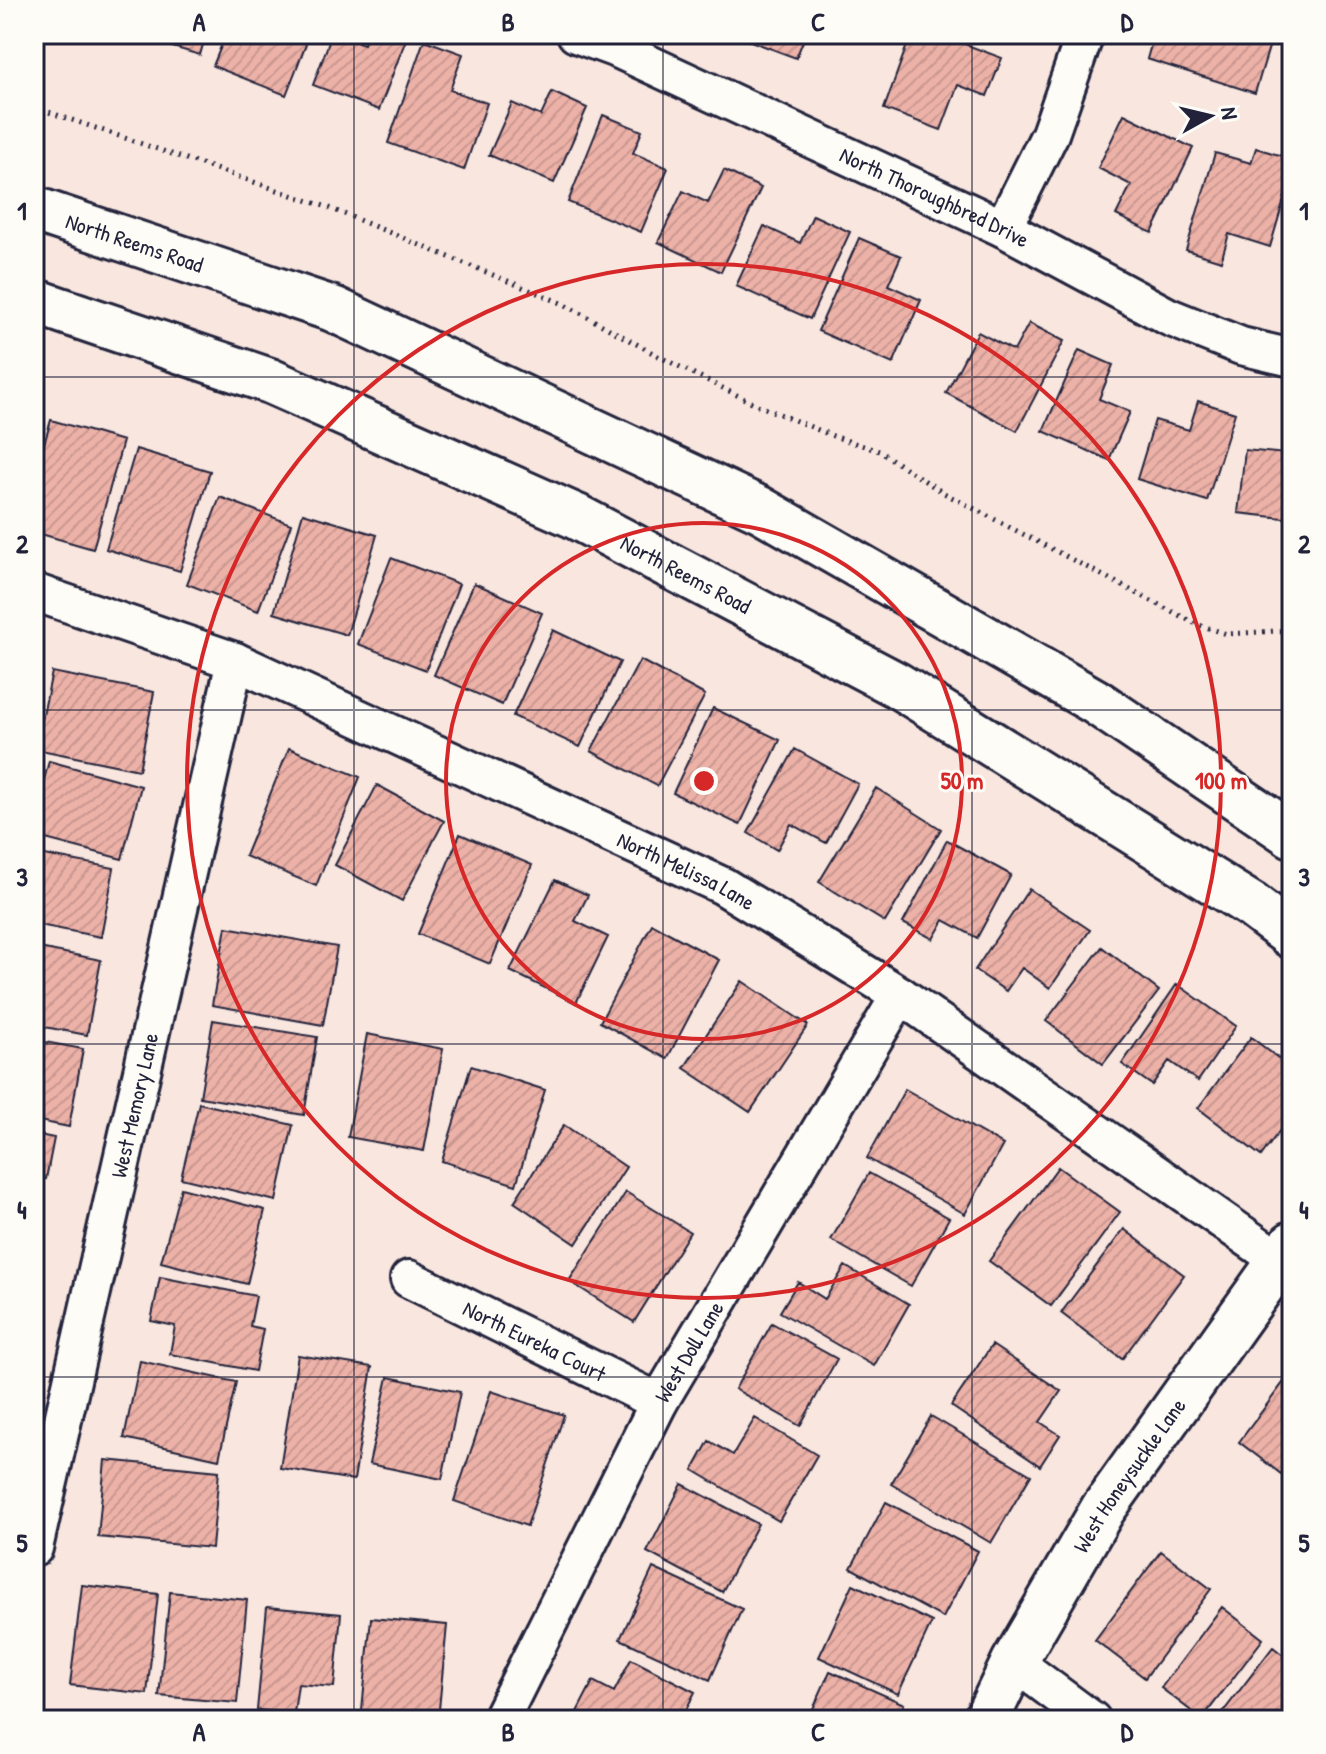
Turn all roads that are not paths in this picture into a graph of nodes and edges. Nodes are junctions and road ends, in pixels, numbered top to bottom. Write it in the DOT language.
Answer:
graph roads {
  1 [pos="576,34"];
  2 [pos="1085,34"];
  3 [pos="620,41"];
  4 [pos="34,209"];
  5 [pos="1003,228"];
  6 [pos="34,301"];
  7 [pos="1292,358"];
  8 [pos="34,592"];
  9 [pos="235,661"];
  10 [pos="1292,835"];
  11 [pos="1292,936"];
  12 [pos="900,995"];
  13 [pos="1288,1258"];
  14 [pos="409,1279"];
  15 [pos="659,1402"];
  16 [pos="34,1548"];
  17 [pos="1014,1662"];
  18 [pos="500,1720"];
  19 [pos="986,1720"];
  20 [pos="1092,1720"];
  1 -- 3 [label="street, North Thoroughbred Drive"];
  2 -- 5 [label="street"];
  3 -- 5 [label="street, North Thoroughbred Drive"];
  4 -- 10 [label="main road, North Reems Road"];
  5 -- 7 [label="street, North Thoroughbred Drive"];
  6 -- 11 [label="main road, North Reems Road"];
  8 -- 9 [label="street, North Melissa Lane"];
  9 -- 12 [label="street, North Melissa Lane"];
  9 -- 16 [label="street, West Memory Lane"];
  12 -- 13 [label="street, North Melissa Lane"];
  12 -- 15 [label="street, West Doll Lane"];
  13 -- 17 [label="main road, West Honeysuckle Lane"];
  14 -- 15 [label="street, North Eureka Court"];
  15 -- 18 [label="street, West Doll Lane"];
  17 -- 19 [label="main road, West Honeysuckle Lane"];
  17 -- 20 [label="street"];
}
